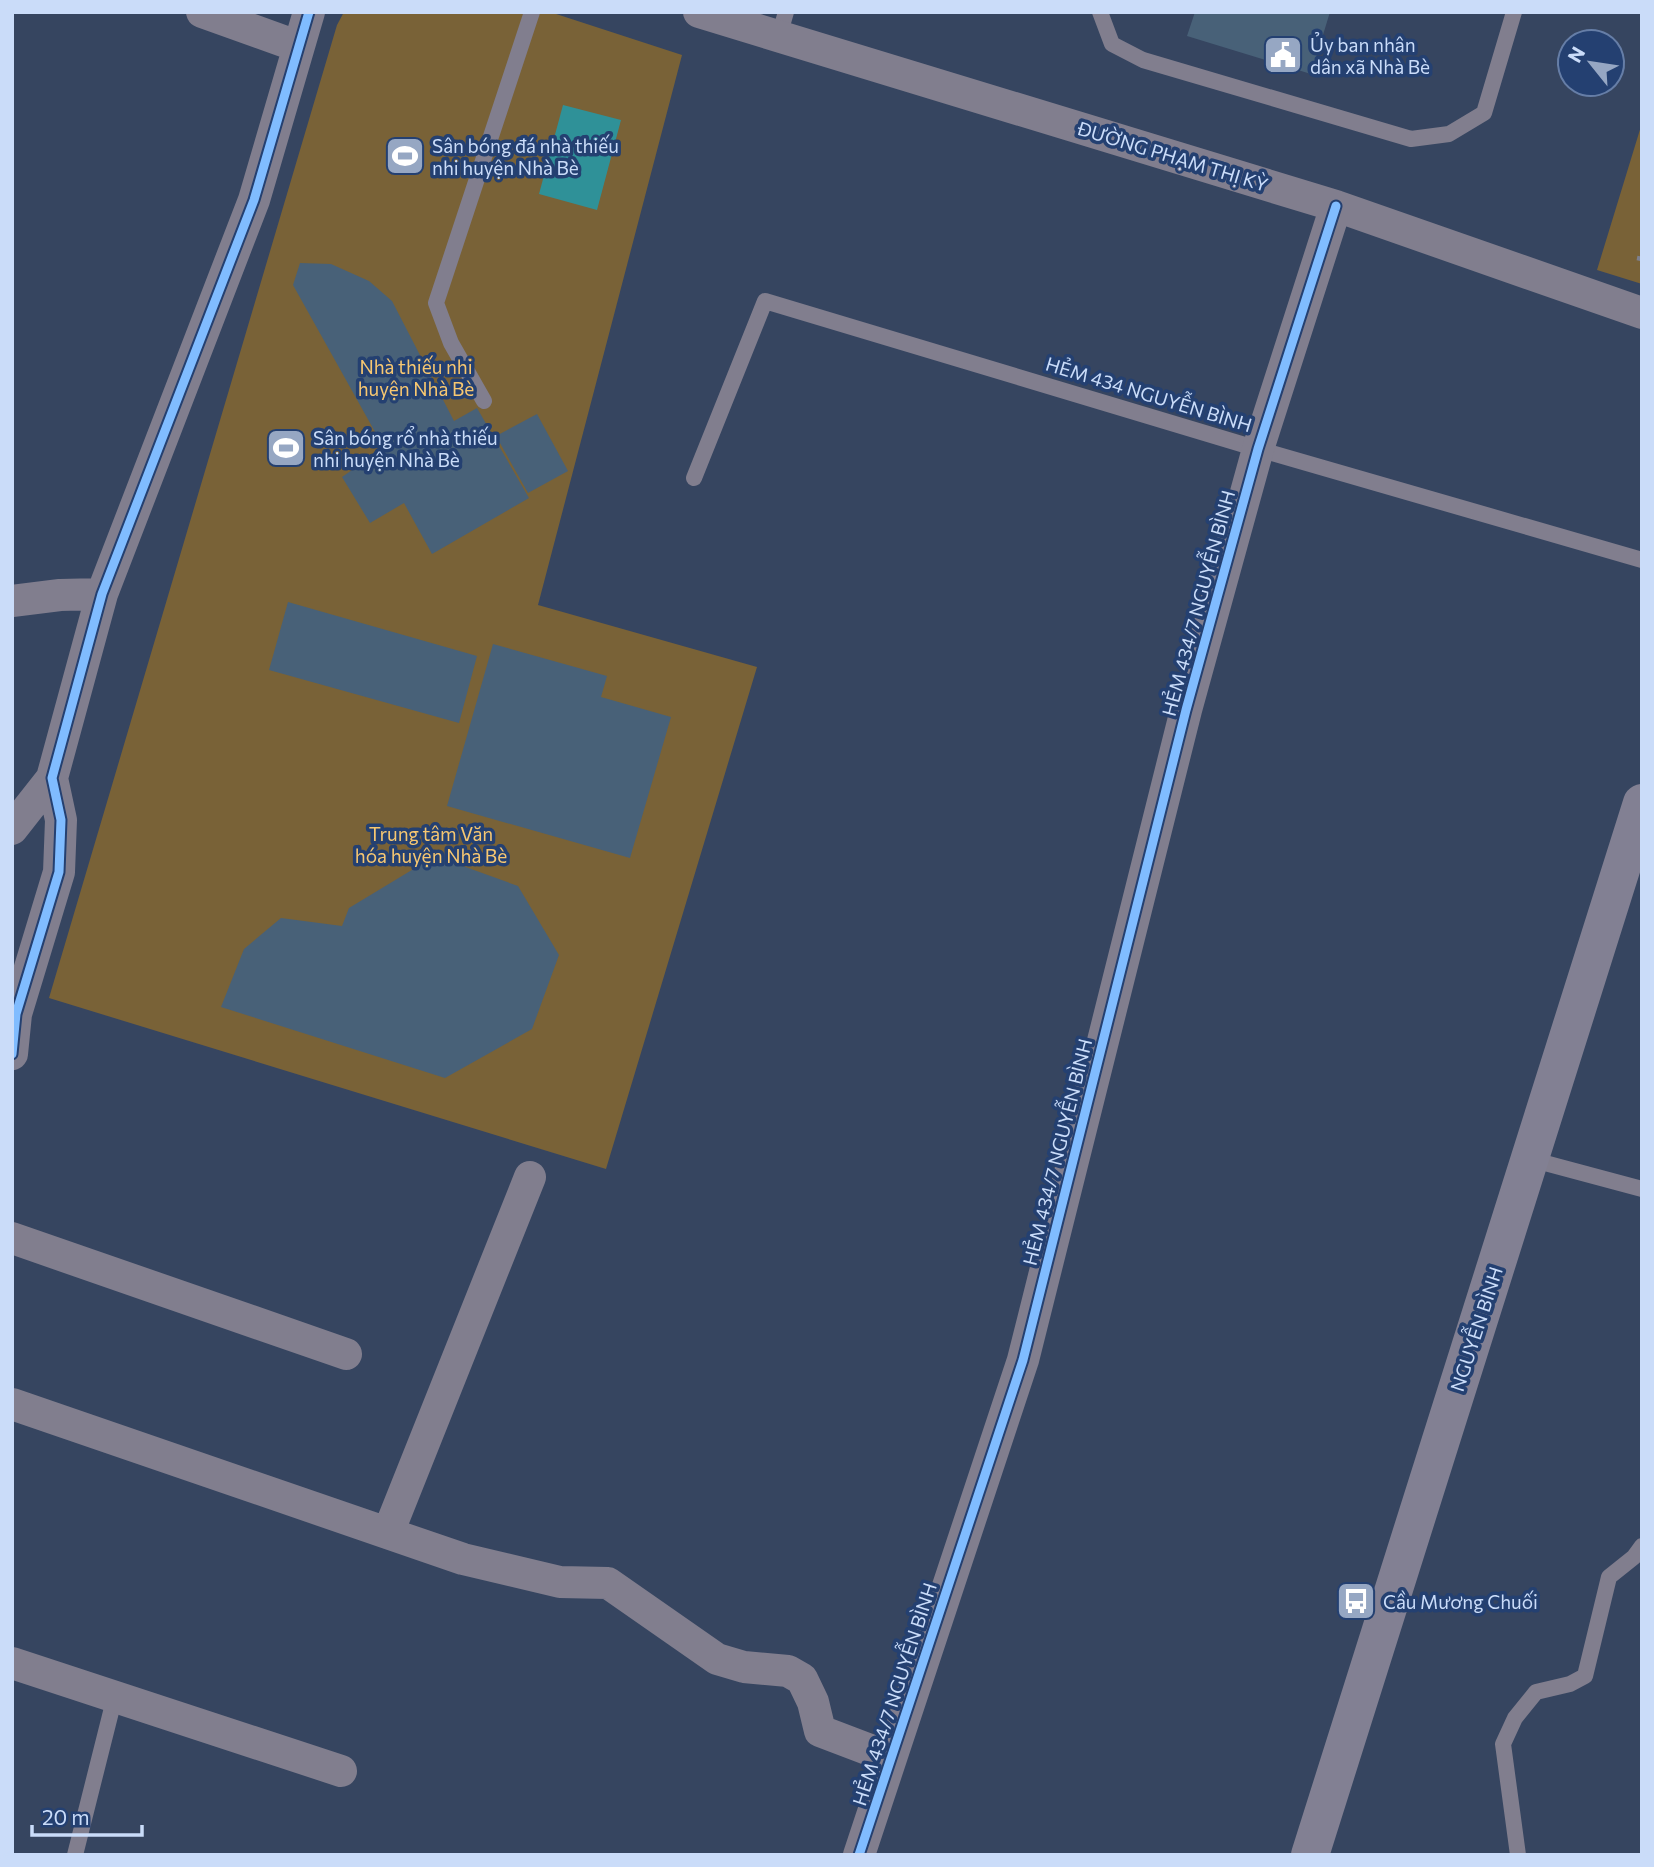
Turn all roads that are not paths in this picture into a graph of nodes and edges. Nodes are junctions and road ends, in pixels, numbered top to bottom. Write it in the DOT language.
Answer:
graph roads {
  1 [pos="202,12"];
  2 [pos="309,12"];
  3 [pos="532,12"];
  4 [pos="699,12"];
  5 [pos="1100,12"];
  6 [pos="1514,12"];
  7 [pos="782,24"];
  8 [pos="297,46"];
  9 [pos="1336,206"];
  10 [pos="1642,313"];
  11 [pos="484,401"];
  12 [pos="1258,449"];
  13 [pos="694,478"];
  14 [pos="1642,560"];
  15 [pos="102,594"];
  16 [pos="12,601"];
  17 [pos="52,778"];
  18 [pos="1642,803"];
  19 [pos="12,829"];
  20 [pos="12,1054"];
  21 [pos="1530,1159"];
  22 [pos="530,1177"];
  23 [pos="1642,1189"];
  24 [pos="12,1238"];
  25 [pos="346,1354"];
  26 [pos="12,1404"];
  27 [pos="388,1533"];
  28 [pos="1642,1546"];
  29 [pos="12,1663"];
  30 [pos="115,1696"];
  31 [pos="891,1758"];
  32 [pos="341,1771"];
  33 [pos="75,1855"];
  34 [pos="859,1855"];
  35 [pos="1310,1855"];
  36 [pos="1518,1855"];
  1 -- 8 [label="street"];
  2 -- 8 [label="street"];
  3 -- 11 [label="lane"];
  4 -- 7 [label="street, ĐƯỜNG PHẠM THỊ KỲ"];
  5 -- 6 [label="lane"];
  7 -- 9 [label="street, ĐƯỜNG PHẠM THỊ KỲ"];
  8 -- 15 [label="street"];
  9 -- 10 [label="street, ĐƯỜNG PHẠM THỊ KỲ"];
  9 -- 12 [label="street, HẺM 434/7 NGUYỄN BÌNH"];
  12 -- 13 [label="lane, HẺM 434 NGUYỄN BÌNH"];
  12 -- 14 [label="lane, HẺM 434 NGUYỄN BÌNH"];
  12 -- 31 [label="street, HẺM 434/7 NGUYỄN BÌNH"];
  15 -- 16 [label="street"];
  15 -- 17 [label="street"];
  17 -- 19 [label="street"];
  17 -- 20 [label="street"];
  18 -- 21 [label="main road, NGUYỄN BÌNH"];
  21 -- 23 [label="lane"];
  21 -- 35 [label="main road, NGUYỄN BÌNH"];
  22 -- 27 [label="street"];
  24 -- 25 [label="street"];
  26 -- 27 [label="street"];
  27 -- 31 [label="street"];
  28 -- 36 [label="lane"];
  29 -- 30 [label="street"];
  30 -- 32 [label="street"];
  30 -- 33 [label="lane"];
  31 -- 34 [label="street, HẺM 434/7 NGUYỄN BÌNH"];
}
